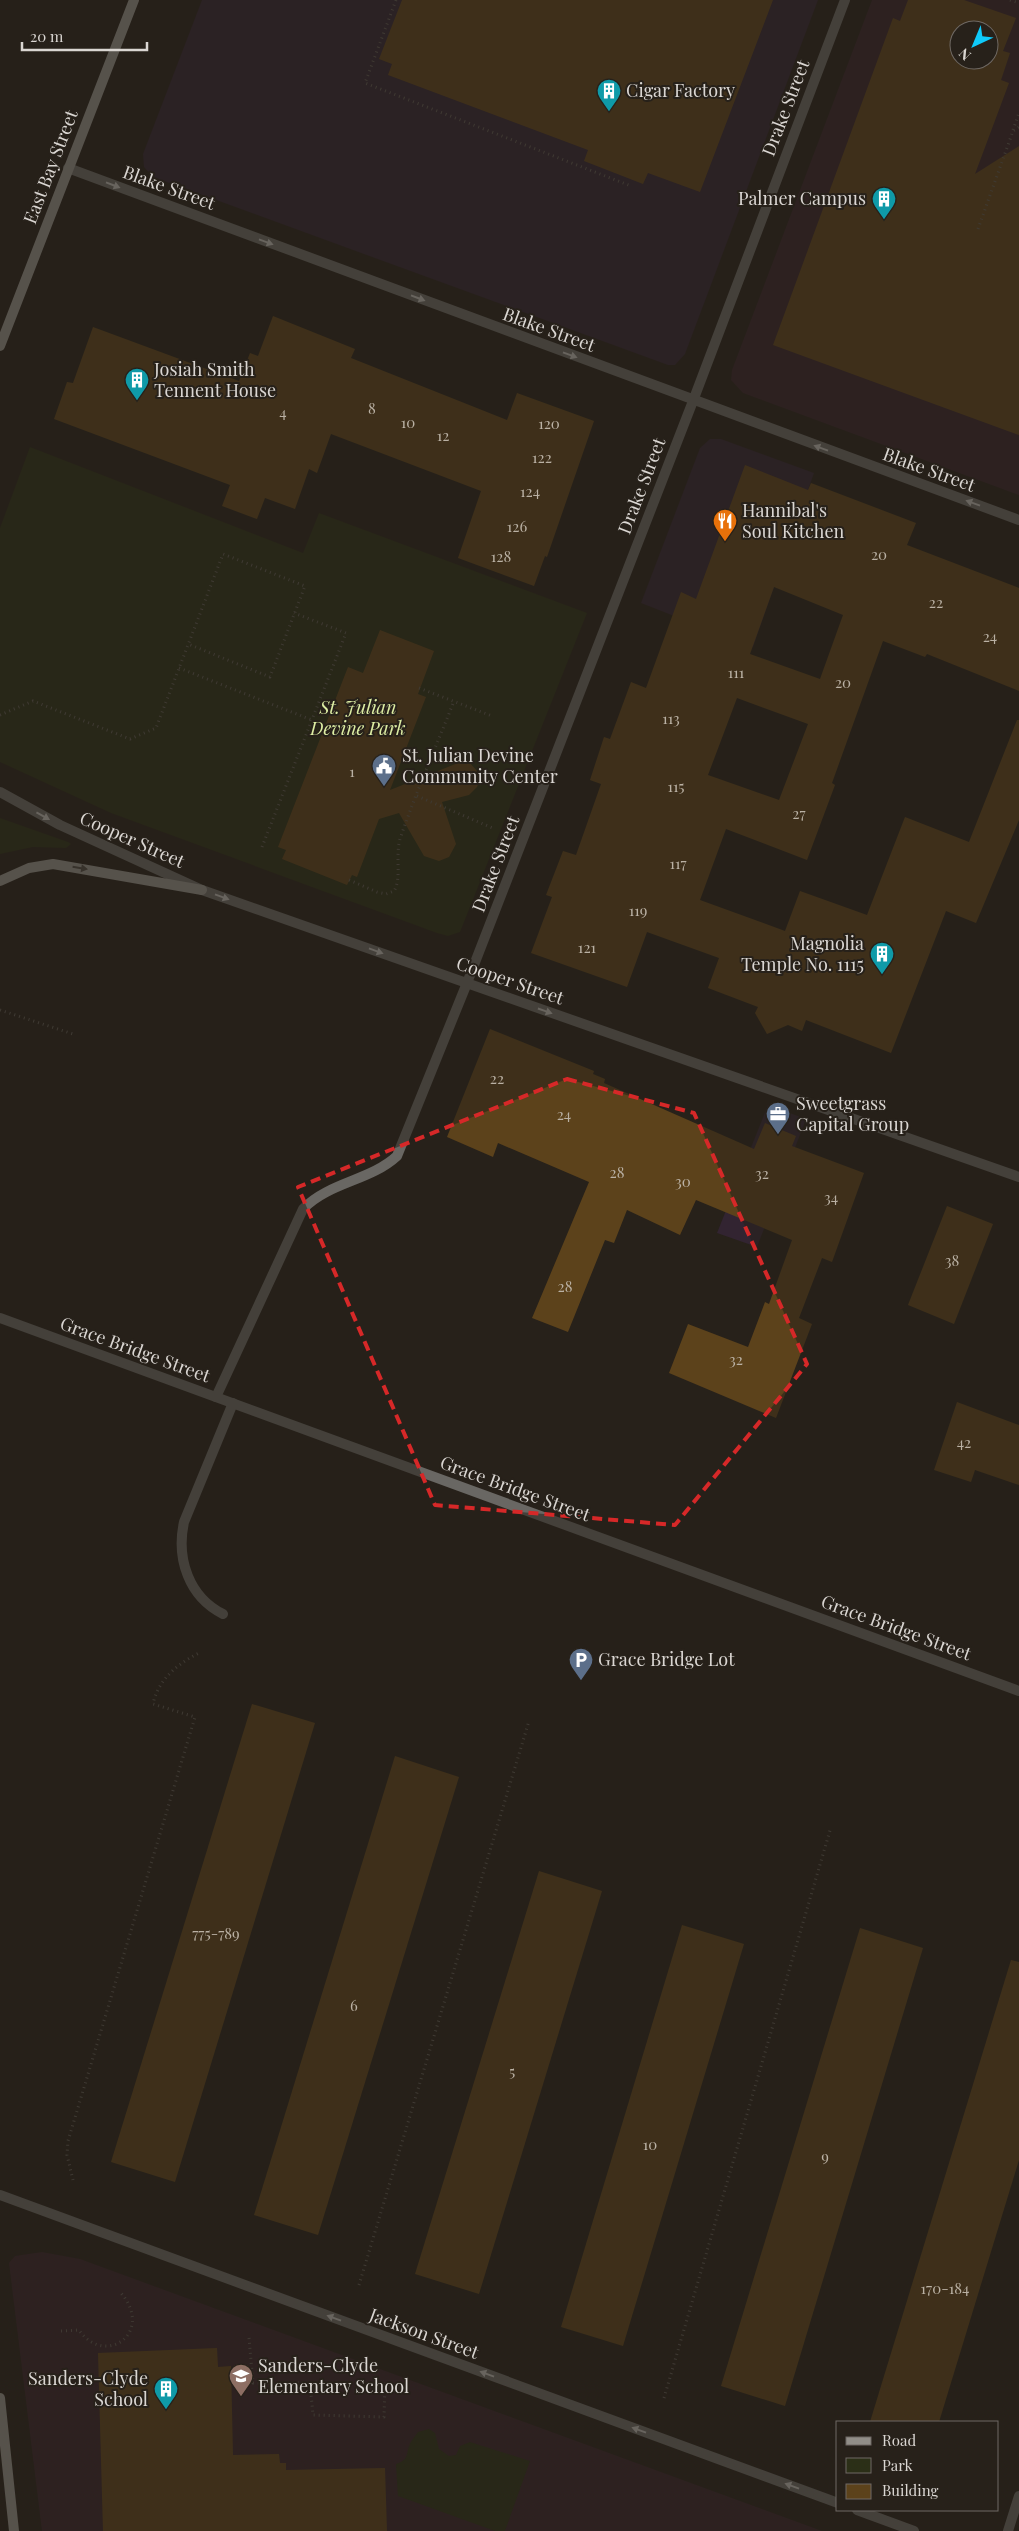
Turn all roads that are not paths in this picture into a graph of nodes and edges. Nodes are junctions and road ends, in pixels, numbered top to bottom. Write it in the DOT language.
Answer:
graph roads {
  1 [pos="134,0"];
  2 [pos="845,0"];
  3 [pos="68,168"];
  4 [pos="0,346"];
  5 [pos="693,401"];
  6 [pos="1019,520"];
  7 [pos="0,792"];
  8 [pos="0,881"];
  9 [pos="202,890"];
  10 [pos="467,983"];
  11 [pos="1019,1177"];
  12 [pos="0,1318"];
  13 [pos="216,1398"];
  14 [pos="233,1403"];
  15 [pos="223,1614"];
  16 [pos="1019,1691"];
  17 [pos="0,2195"];
  18 [pos="0,2398"];
  19 [pos="1019,2496"];
  20 [pos="836,2502"];
  21 [pos="859,2511"];
  22 [pos="14,2531"];
  23 [pos="914,2531"];
  24 [pos="1008,2531"];
  1 -- 3 [label="main road, East Bay Street"];
  2 -- 5 [label="street, Drake Street"];
  3 -- 4 [label="main road, East Bay Street"];
  3 -- 5 [label="street, Blake Street, one-way"];
  6 -- 5 [label="street, Blake Street, one-way"];
  5 -- 10 [label="street, Drake Street"];
  7 -- 9 [label="street, Cooper Street, one-way"];
  8 -- 9 [label="main road, one-way"];
  9 -- 10 [label="street, Cooper Street, one-way"];
  10 -- 11 [label="street, Cooper Street, one-way"];
  10 -- 13 [label="street, Drake Street"];
  12 -- 13 [label="street, Grace Bridge Street"];
  13 -- 14 [label="street, Grace Bridge Street"];
  14 -- 15 [label="street"];
  14 -- 16 [label="street, Grace Bridge Street"];
  20 -- 17 [label="street, Jackson Street, one-way"];
  18 -- 22 [label="main road"];
  19 -- 24 [label="street"];
  21 -- 23 [label="street"];
}
